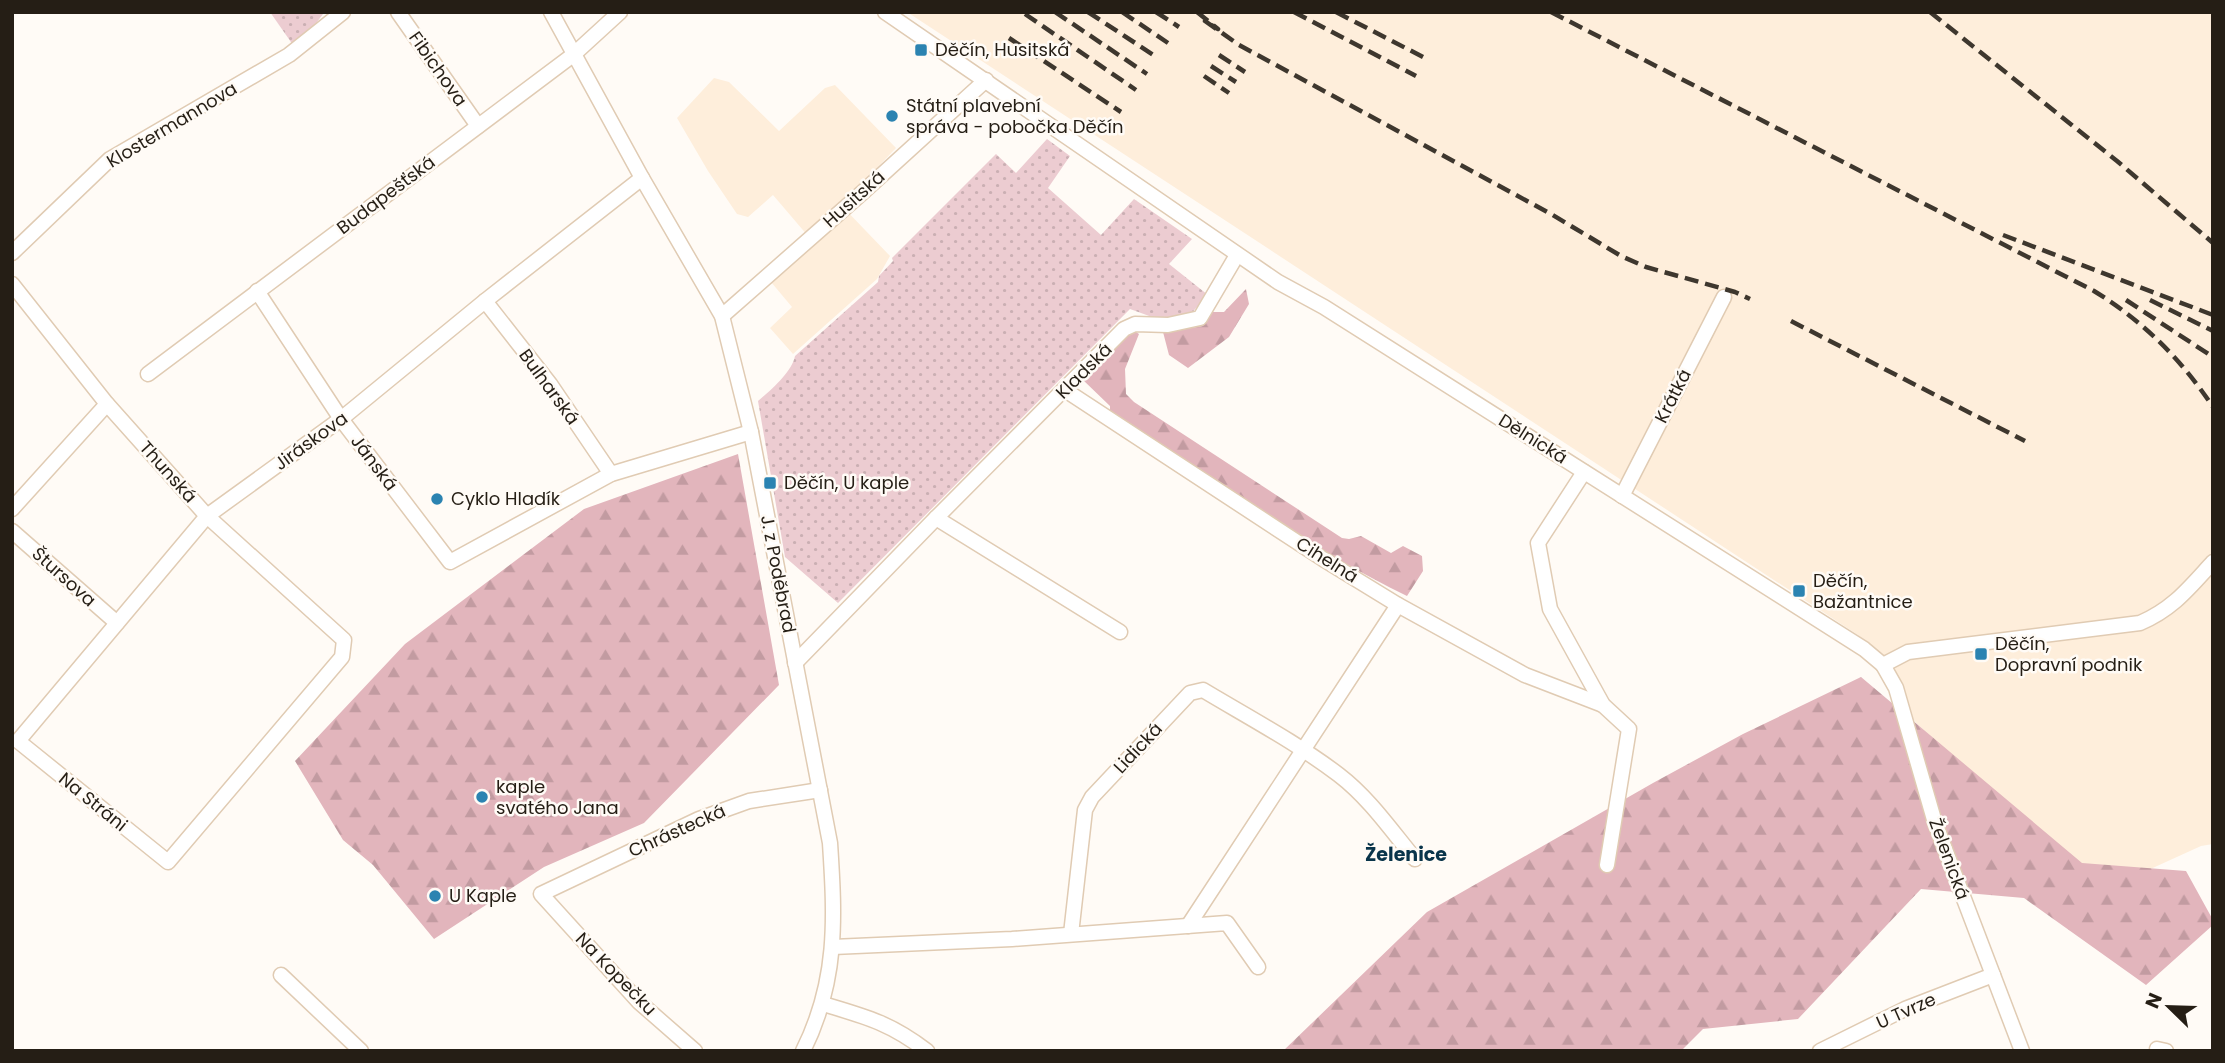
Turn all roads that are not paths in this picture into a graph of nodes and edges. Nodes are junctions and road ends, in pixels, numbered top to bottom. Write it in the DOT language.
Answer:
graph roads {
  1 [pos="343,12"];
  2 [pos="398,12"];
  3 [pos="551,12"];
  4 [pos="620,12"];
  5 [pos="885,12"];
  6 [pos="573,55"];
  7 [pos="986,80"];
  8 [pos="478,126"];
  9 [pos="642,178"];
  10 [pos="12,253"];
  11 [pos="1237,255"];
  12 [pos="12,284"];
  13 [pos="257,291"];
  14 [pos="1724,297"];
  15 [pos="485,301"];
  16 [pos="722,316"];
  17 [pos="148,374"];
  18 [pos="1065,390"];
  19 [pos="107,404"];
  20 [pos="341,419"];
  21 [pos="751,432"];
  22 [pos="1584,472"];
  23 [pos="611,474"];
  24 [pos="1622,496"];
  25 [pos="12,509"];
  26 [pos="207,516"];
  27 [pos="936,518"];
  28 [pos="12,531"];
  29 [pos="2213,562"];
  30 [pos="1398,605"];
  31 [pos="117,623"];
  32 [pos="1120,632"];
  33 [pos="795,663"];
  34 [pos="1883,665"];
  35 [pos="1603,705"];
  36 [pos="18,741"];
  37 [pos="1303,751"];
  38 [pos="820,790"];
  39 [pos="1415,859"];
  40 [pos="167,862"];
  41 [pos="1607,865"];
  42 [pos="541,894"];
  43 [pos="1188,926"];
  44 [pos="1071,934"];
  45 [pos="833,947"];
  46 [pos="1258,967"];
  47 [pos="281,975"];
  48 [pos="1993,975"];
  49 [pos="823,1004"];
  50 [pos="361,1051"];
  51 [pos="695,1051"];
  52 [pos="803,1051"];
  53 [pos="928,1051"];
  54 [pos="1820,1051"];
  55 [pos="2021,1051"];
  1 -- 10 [label="street, Klostermannova"];
  2 -- 8 [label="street, Fibichova"];
  3 -- 6 [label="street, J. z Poděbrad"];
  4 -- 6 [label="street, Budapešťská"];
  5 -- 7 [label="street, Dělnická"];
  6 -- 8 [label="street, Budapešťská"];
  6 -- 9 [label="street, J. z Poděbrad"];
  7 -- 11 [label="street, Dělnická"];
  7 -- 16 [label="street, Husitská"];
  8 -- 13 [label="street, Budapešťská"];
  9 -- 15 [label="street, Jiráskova"];
  9 -- 16 [label="street, J. z Poděbrad"];
  11 -- 18 [label="street, Kladská"];
  11 -- 22 [label="street, Dělnická"];
  12 -- 19 [label="street, Thunská"];
  13 -- 17 [label="street, Budapešťská"];
  13 -- 20 [label="street, Jánská"];
  14 -- 24 [label="street, Krátká"];
  15 -- 20 [label="street, Jiráskova"];
  15 -- 23 [label="street, Bulharská"];
  16 -- 21 [label="street, J. z Poděbrad"];
  18 -- 27 [label="street, Kladská"];
  18 -- 30 [label="street, Cihelná"];
  19 -- 25 [label="street"];
  19 -- 26 [label="street, Thunská"];
  20 -- 23 [label="street, Jánská"];
  20 -- 26 [label="street, Jiráskova"];
  21 -- 23 [label="street"];
  21 -- 33 [label="street, J. z Poděbrad"];
  22 -- 24 [label="street, Dělnická"];
  22 -- 35 [label="street"];
  24 -- 34 [label="street, Dělnická"];
  26 -- 31 [label="street, Jiráskova"];
  26 -- 40 [label="street, Thunská"];
  27 -- 32 [label="street"];
  27 -- 33 [label="street, Kladská"];
  28 -- 31 [label="street, Štursova"];
  29 -- 34 [label="street"];
  30 -- 35 [label="street, Cihelná"];
  30 -- 37 [label="street"];
  31 -- 36 [label="street, Jiráskova"];
  33 -- 38 [label="street, J. z Poděbrad"];
  34 -- 48 [label="street, Želenická"];
  35 -- 41 [label="street"];
  36 -- 40 [label="street, Na Stráni"];
  37 -- 39 [label="street"];
  37 -- 43 [label="street"];
  37 -- 44 [label="street, Lidická"];
  38 -- 42 [label="street, Chrástecká"];
  38 -- 45 [label="street, J. z Poděbrad"];
  42 -- 51 [label="street, Na Kopečku"];
  43 -- 44 [label="street"];
  43 -- 46 [label="street"];
  44 -- 45 [label="street"];
  45 -- 49 [label="street, J. z Poděbrad"];
  47 -- 50 [label="street"];
  48 -- 54 [label="street, U Tvrze"];
  48 -- 55 [label="street, Želenická"];
  49 -- 52 [label="street, J. z Poděbrad"];
  49 -- 53 [label="street"];
}
